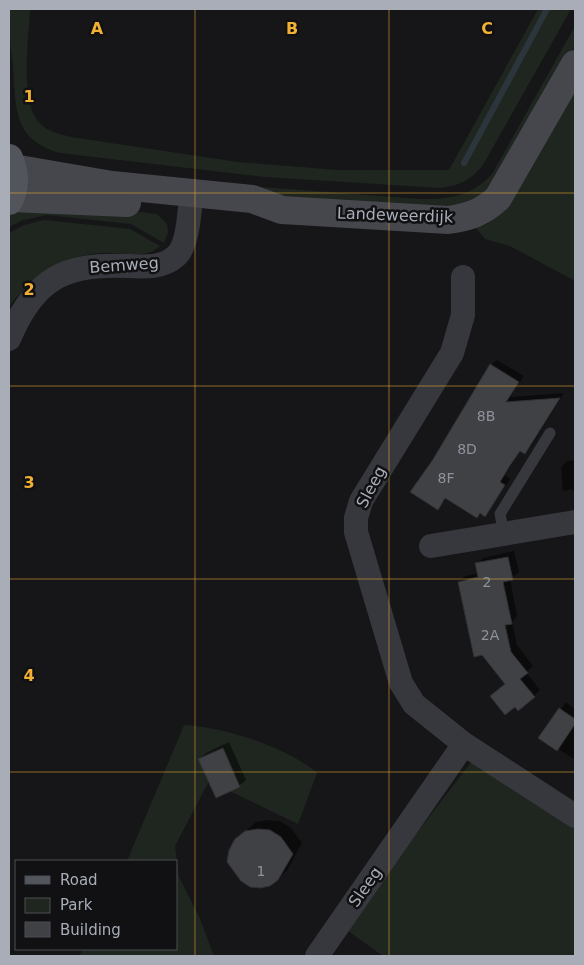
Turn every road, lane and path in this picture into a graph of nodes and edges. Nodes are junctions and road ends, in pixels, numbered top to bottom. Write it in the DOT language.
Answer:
graph roads {
  1 [pos="575,64"];
  2 [pos="11,163"];
  3 [pos="10,200"];
  4 [pos="190,202"];
  5 [pos="463,277"];
  6 [pos="9,339"];
  7 [pos="550,433"];
  8 [pos="575,522"];
  9 [pos="504,534"];
  10 [pos="431,546"];
  11 [pos="464,744"];
  12 [pos="575,816"];
  13 [pos="316,956"];
  1 -- 4 [label="street, Landeweerdijk"];
  2 -- 3 [label="main road"];
  2 -- 4 [label="street, Landeweerdijk"];
  3 -- 4 [label="street, Landeweerdijk"];
  4 -- 6 [label="street, Bemweg"];
  5 -- 11 [label="street, Sleeg"];
  7 -- 9 [label="lane"];
  8 -- 9 [label="street"];
  9 -- 10 [label="street"];
  11 -- 12 [label="street, Sleeg"];
  11 -- 13 [label="street, Sleeg"];
}
